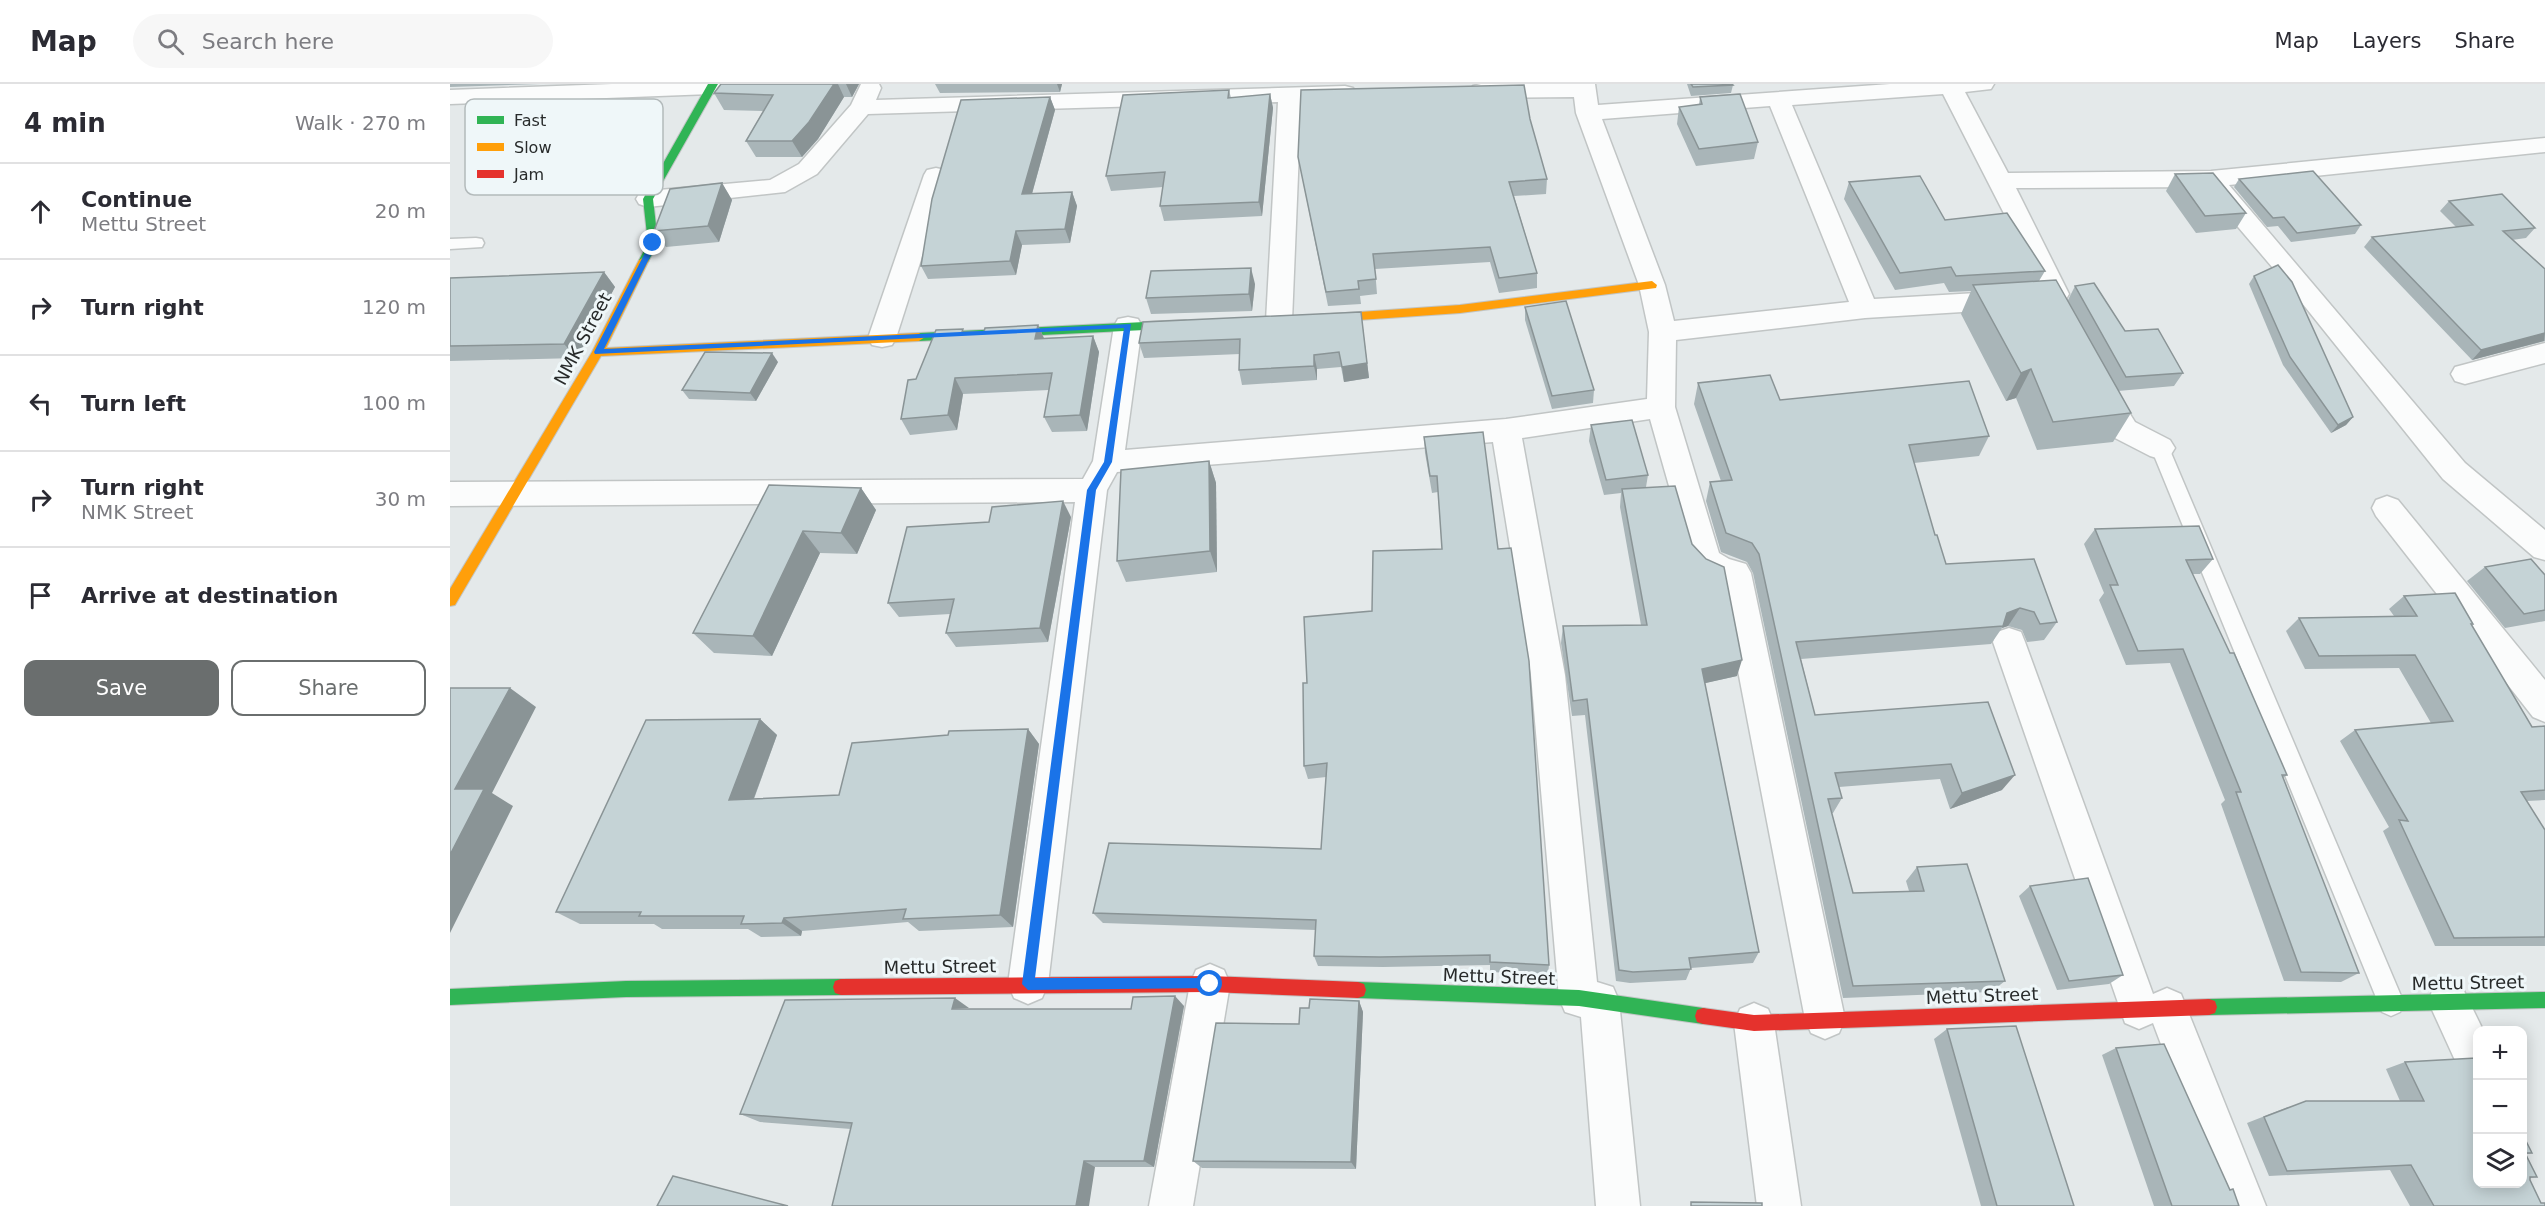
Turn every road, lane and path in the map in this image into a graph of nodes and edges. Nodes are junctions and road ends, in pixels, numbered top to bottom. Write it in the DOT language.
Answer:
graph roads {
  1 [pos="872,84"];
  2 [pos="1983,84"];
  3 [pos="712,86"];
  4 [pos="1951,87"];
  5 [pos="1455,92"];
  6 [pos="1361,93"];
  7 [pos="1290,94"];
  8 [pos="1585,96"];
  9 [pos="450,97"];
  10 [pos="1778,98"];
  11 [pos="861,107"];
  12 [pos="2545,145"];
  13 [pos="663,173"];
  14 [pos="936,175"];
  15 [pos="2211,179"];
  16 [pos="2000,181"];
  17 [pos="650,195"];
  18 [pos="648,199"];
  19 [pos="476,243"];
  20 [pos="450,244"];
  21 [pos="1652,285"];
  22 [pos="1865,309"];
  23 [pos="1285,321"];
  24 [pos="1198,323"];
  25 [pos="1128,326"];
  26 [pos="1663,332"];
  27 [pos="882,338"];
  28 [pos="598,352"];
  29 [pos="2545,353"];
  30 [pos="2086,363"];
  31 [pos="2465,374"];
  32 [pos="1661,407"];
  33 [pos="1506,430"];
  34 [pos="2160,448"];
  35 [pos="1100,476"];
  36 [pos="517,492"];
  37 [pos="450,494"];
  38 [pos="2386,508"];
  39 [pos="2545,548"];
  40 [pos="450,601"];
  41 [pos="2009,642"];
  42 [pos="2545,707"];
  43 [pos="1028,984"];
  44 [pos="1210,984"];
  45 [pos="450,997"];
  46 [pos="1589,1000"];
  47 [pos="2545,1000"];
  48 [pos="2448,1001"];
  49 [pos="2391,1003"];
  50 [pos="2153,1008"];
  51 [pos="1824,1019"];
  52 [pos="1754,1023"];
  53 [pos="2473,1055"];
  54 [pos="1171,1206"];
  55 [pos="1618,1206"];
  56 [pos="1779,1206"];
  57 [pos="2244,1206"];
  1 -- 11 [label="street"];
  2 -- 4 [label="street"];
  3 -- 9 [label="street"];
  3 -- 13 [label="street"];
  4 -- 10 [label="street"];
  4 -- 16 [label="street"];
  5 -- 8 [label="street"];
  6 -- 7 [label="street"];
  7 -- 11 [label="street"];
  7 -- 23 [label="street"];
  8 -- 10 [label="street"];
  8 -- 21 [label="street"];
  10 -- 22 [label="street"];
  11 -- 18 [label="street"];
  12 -- 15 [label="street"];
  14 -- 27 [label="street"];
  15 -- 16 [label="street"];
  15 -- 39 [label="street"];
  16 -- 22 [label="street"];
  17 -- 18 [label="street"];
  18 -- 28 [label="street, NMK Street"];
  19 -- 20 [label="lane"];
  21 -- 23 [label="street"];
  21 -- 26 [label="street"];
  22 -- 26 [label="street"];
  24 -- 25 [label="street"];
  25 -- 27 [label="street"];
  25 -- 35 [label="street"];
  26 -- 32 [label="street"];
  27 -- 28 [label="street"];
  28 -- 36 [label="street, NMK Street"];
  29 -- 31 [label="street"];
  30 -- 34 [label="street"];
  32 -- 33 [label="street"];
  32 -- 51 [label="street"];
  33 -- 35 [label="street"];
  33 -- 46 [label="street"];
  34 -- 49 [label="lane"];
  35 -- 36 [label="street"];
  35 -- 43 [label="street"];
  36 -- 37 [label="street"];
  36 -- 40 [label="street, NMK Street"];
  38 -- 42 [label="street"];
  41 -- 50 [label="street"];
  43 -- 44 [label="street, Mettu Street"];
  43 -- 45 [label="street, Mettu Street"];
  44 -- 46 [label="street, Mettu Street"];
  44 -- 54 [label="street"];
  46 -- 52 [label="street, Mettu Street"];
  46 -- 55 [label="street"];
  47 -- 48 [label="street, Mettu Street"];
  48 -- 49 [label="street, Mettu Street"];
  48 -- 53 [label="street"];
  49 -- 50 [label="street, Mettu Street"];
  50 -- 51 [label="street, Mettu Street"];
  50 -- 57 [label="street"];
  51 -- 52 [label="street, Mettu Street"];
  52 -- 56 [label="street"];
}
